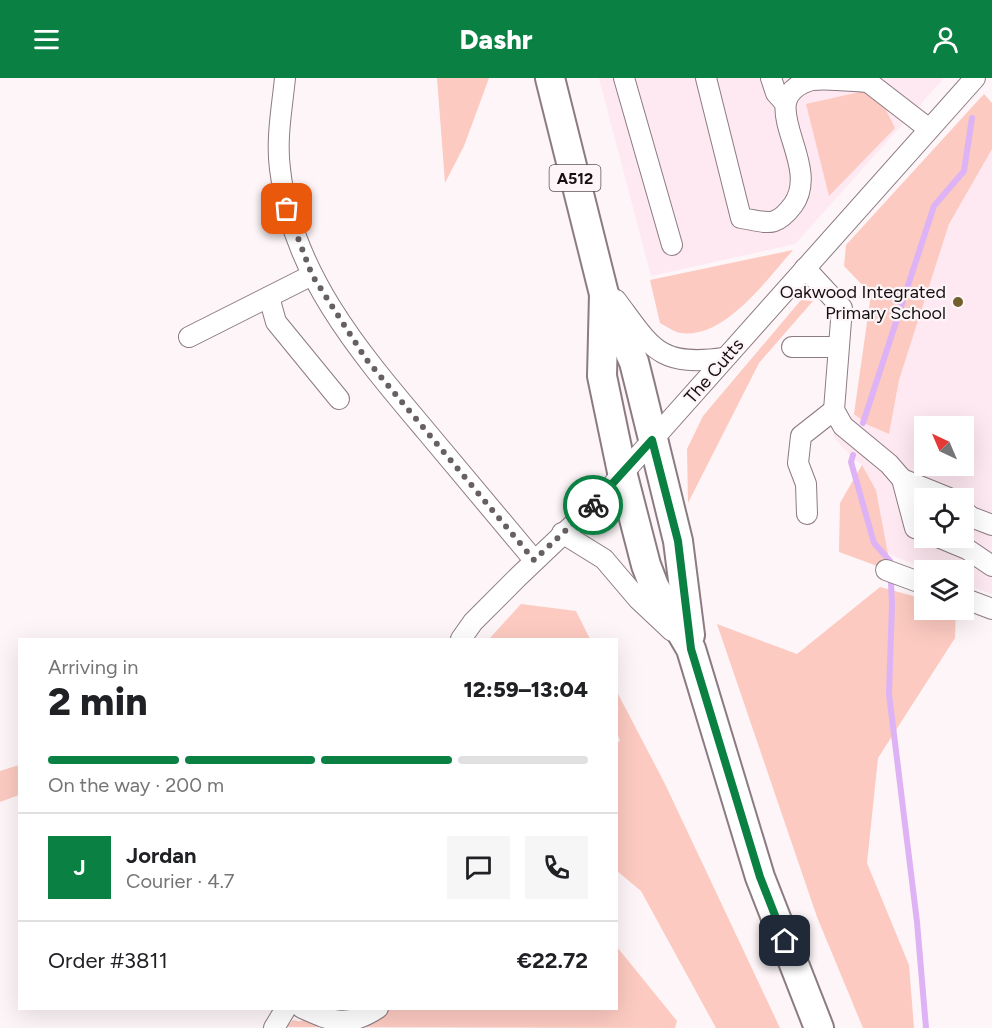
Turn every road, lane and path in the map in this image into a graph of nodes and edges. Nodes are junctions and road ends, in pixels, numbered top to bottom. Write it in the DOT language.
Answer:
graph roads {
  1 [pos="285,78"];
  2 [pos="550,78"];
  3 [pos="624,78"];
  4 [pos="706,78"];
  5 [pos="771,78"];
  6 [pos="975,78"];
  7 [pos="865,80"];
  8 [pos="784,102"];
  9 [pos="929,129"];
  10 [pos="672,244"];
  11 [pos="805,268"];
  12 [pos="312,275"];
  13 [pos="602,286"];
  14 [pos="269,297"];
  15 [pos="189,337"];
  16 [pos="792,347"];
  17 [pos="838,347"];
  18 [pos="724,358"];
  19 [pos="339,399"];
  20 [pos="839,418"];
  21 [pos="637,456"];
  22 [pos="902,479"];
  23 [pos="924,488"];
  24 [pos="807,514"];
  25 [pos="974,518"];
  26 [pos="914,524"];
  27 [pos="992,525"];
  28 [pos="562,533"];
  29 [pos="965,548"];
  30 [pos="534,560"];
  31 [pos="992,566"];
  32 [pos="892,573"];
  33 [pos="914,581"];
  34 [pos="974,602"];
  35 [pos="992,609"];
  36 [pos="462,638"];
  37 [pos="691,649"];
  38 [pos="285,1010"];
  39 [pos="307,1010"];
  40 [pos="375,1010"];
  41 [pos="274,1028"];
  42 [pos="819,1028"];
  1 -- 12 [label="street"];
  2 -- 13 [label="highway, A512"];
  3 -- 10 [label="street"];
  4 -- 8 [label="street"];
  5 -- 8 [label="street"];
  6 -- 9 [label="street, The Cutts"];
  7 -- 8 [label="street"];
  7 -- 9 [label="street"];
  9 -- 11 [label="street, The Cutts"];
  11 -- 17 [label="street"];
  11 -- 18 [label="street, The Cutts"];
  12 -- 14 [label="street"];
  12 -- 30 [label="street"];
  13 -- 18 [label="street"];
  13 -- 21 [label="highway, A512"];
  13 -- 21 [label="highway, A512"];
  14 -- 15 [label="street"];
  14 -- 19 [label="street"];
  16 -- 17 [label="street"];
  17 -- 20 [label="street"];
  18 -- 21 [label="street, The Cutts"];
  20 -- 22 [label="street"];
  20 -- 24 [label="street"];
  21 -- 28 [label="street, The Cutts"];
  21 -- 37 [label="highway, A512"];
  21 -- 37 [label="highway, A512"];
  22 -- 23 [label="street"];
  22 -- 26 [label="street"];
  25 -- 27 [label="street"];
  28 -- 30 [label="street, The Cutts"];
  28 -- 37 [label="street"];
  29 -- 31 [label="street"];
  30 -- 36 [label="street, The Cutts"];
  32 -- 33 [label="street"];
  34 -- 35 [label="street"];
  37 -- 42 [label="highway, A512"];
  38 -- 41 [label="street"];
  39 -- 40 [label="street"];
}
